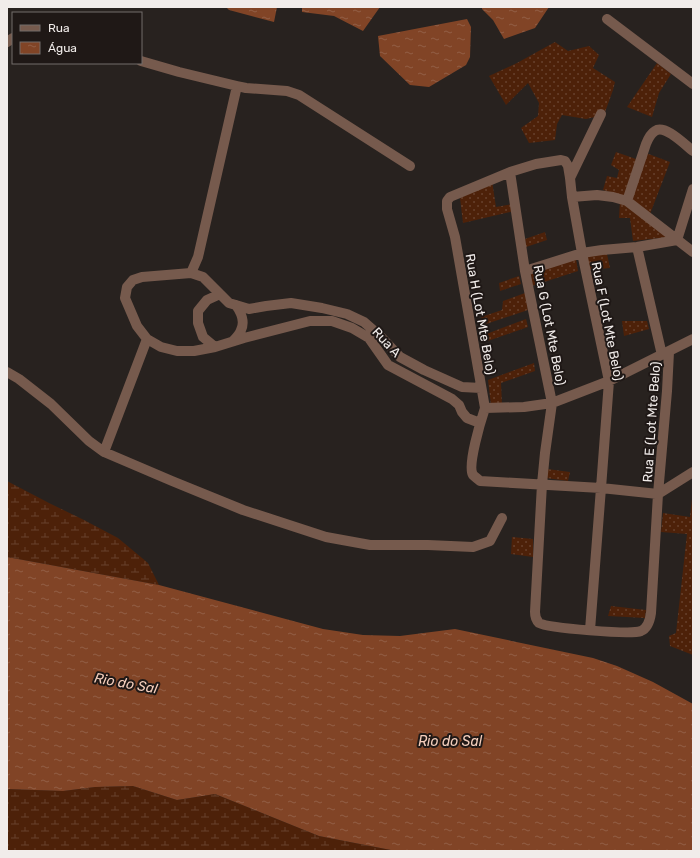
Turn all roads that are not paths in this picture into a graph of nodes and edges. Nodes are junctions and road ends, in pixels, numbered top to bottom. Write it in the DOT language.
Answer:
graph roads {
  1 [pos="607,19"];
  2 [pos="142,61"];
  3 [pos="693,84"];
  4 [pos="236,86"];
  5 [pos="601,114"];
  6 [pos="693,151"];
  7 [pos="410,166"];
  8 [pos="510,172"];
  9 [pos="570,178"];
  10 [pos="693,189"];
  11 [pos="572,197"];
  12 [pos="628,201"];
  13 [pos="677,240"];
  14 [pos="637,247"];
  15 [pos="693,252"];
  16 [pos="582,253"];
  17 [pos="525,271"];
  18 [pos="191,273"];
  19 [pos="220,294"];
  20 [pos="236,305"];
  21 [pos="250,309"];
  22 [pos="242,318"];
  23 [pos="242,329"];
  24 [pos="257,335"];
  25 [pos="147,339"];
  26 [pos="693,339"];
  27 [pos="233,341"];
  28 [pos="215,347"];
  29 [pos="665,353"];
  30 [pos="7,372"];
  31 [pos="609,381"];
  32 [pos="462,387"];
  33 [pos="481,388"];
  34 [pos="552,403"];
  35 [pos="459,405"];
  36 [pos="485,408"];
  37 [pos="480,423"];
  38 [pos="104,452"];
  39 [pos="693,472"];
  40 [pos="542,484"];
  41 [pos="601,488"];
  42 [pos="658,494"];
  43 [pos="502,518"];
  44 [pos="590,630"];
  1 -- 3 [label="street"];
  2 -- 4 [label="street"];
  4 -- 7 [label="street"];
  4 -- 18 [label="street"];
  5 -- 9 [label="street"];
  6 -- 12 [label="street"];
  8 -- 9 [label="street, Rua F (Lot Mte Belo)"];
  8 -- 17 [label="street, Rua G (Lot Mte Belo)"];
  8 -- 33 [label="street, Rua H (Lot Mte Belo)"];
  9 -- 11 [label="street, Rua F (Lot Mte Belo)"];
  10 -- 13 [label="street"];
  11 -- 12 [label="street"];
  11 -- 16 [label="street, Rua F (Lot Mte Belo)"];
  12 -- 13 [label="street"];
  13 -- 14 [label="street"];
  13 -- 15 [label="street"];
  14 -- 16 [label="street"];
  14 -- 29 [label="street, Rua E (Lot Mte Belo)"];
  16 -- 17 [label="street"];
  16 -- 31 [label="street, Rua F (Lot Mte Belo)"];
  17 -- 34 [label="street, Rua G (Lot Mte Belo)"];
  18 -- 19 [label="street, Rua A"];
  18 -- 25 [label="street"];
  19 -- 20 [label="street, Rua A"];
  19 -- 28 [label="street"];
  20 -- 21 [label="street, Rua A"];
  20 -- 22 [label="street"];
  21 -- 22 [label="street"];
  21 -- 32 [label="street, Rua A"];
  22 -- 23 [label="street"];
  23 -- 24 [label="street"];
  23 -- 27 [label="street"];
  24 -- 27 [label="street, Rua A"];
  24 -- 35 [label="street, Rua A"];
  25 -- 28 [label="street, Rua A"];
  25 -- 38 [label="street"];
  26 -- 29 [label="street"];
  27 -- 28 [label="street, Rua A"];
  29 -- 31 [label="street"];
  29 -- 42 [label="street, Rua E (Lot Mte Belo)"];
  30 -- 38 [label="street"];
  31 -- 34 [label="street"];
  31 -- 41 [label="street, Rua F (Lot Mte Belo)"];
  32 -- 33 [label="street, Rua A"];
  32 -- 35 [label="street"];
  33 -- 36 [label="street, Rua H (Lot Mte Belo)"];
  34 -- 36 [label="street"];
  34 -- 40 [label="street, Rua G (Lot Mte Belo)"];
  35 -- 37 [label="street, Rua A"];
  36 -- 37 [label="street, Rua H (Lot Mte Belo)"];
  37 -- 40 [label="street, Rua H (Lot Mte Belo)"];
  38 -- 43 [label="street"];
  39 -- 42 [label="street"];
  40 -- 41 [label="street"];
  40 -- 44 [label="street, Rua G (Lot Mte Belo)"];
  41 -- 42 [label="street"];
  41 -- 44 [label="street, Rua F (Lot Mte Belo)"];
  42 -- 44 [label="street, Rua E (Lot Mte Belo)"];
}
